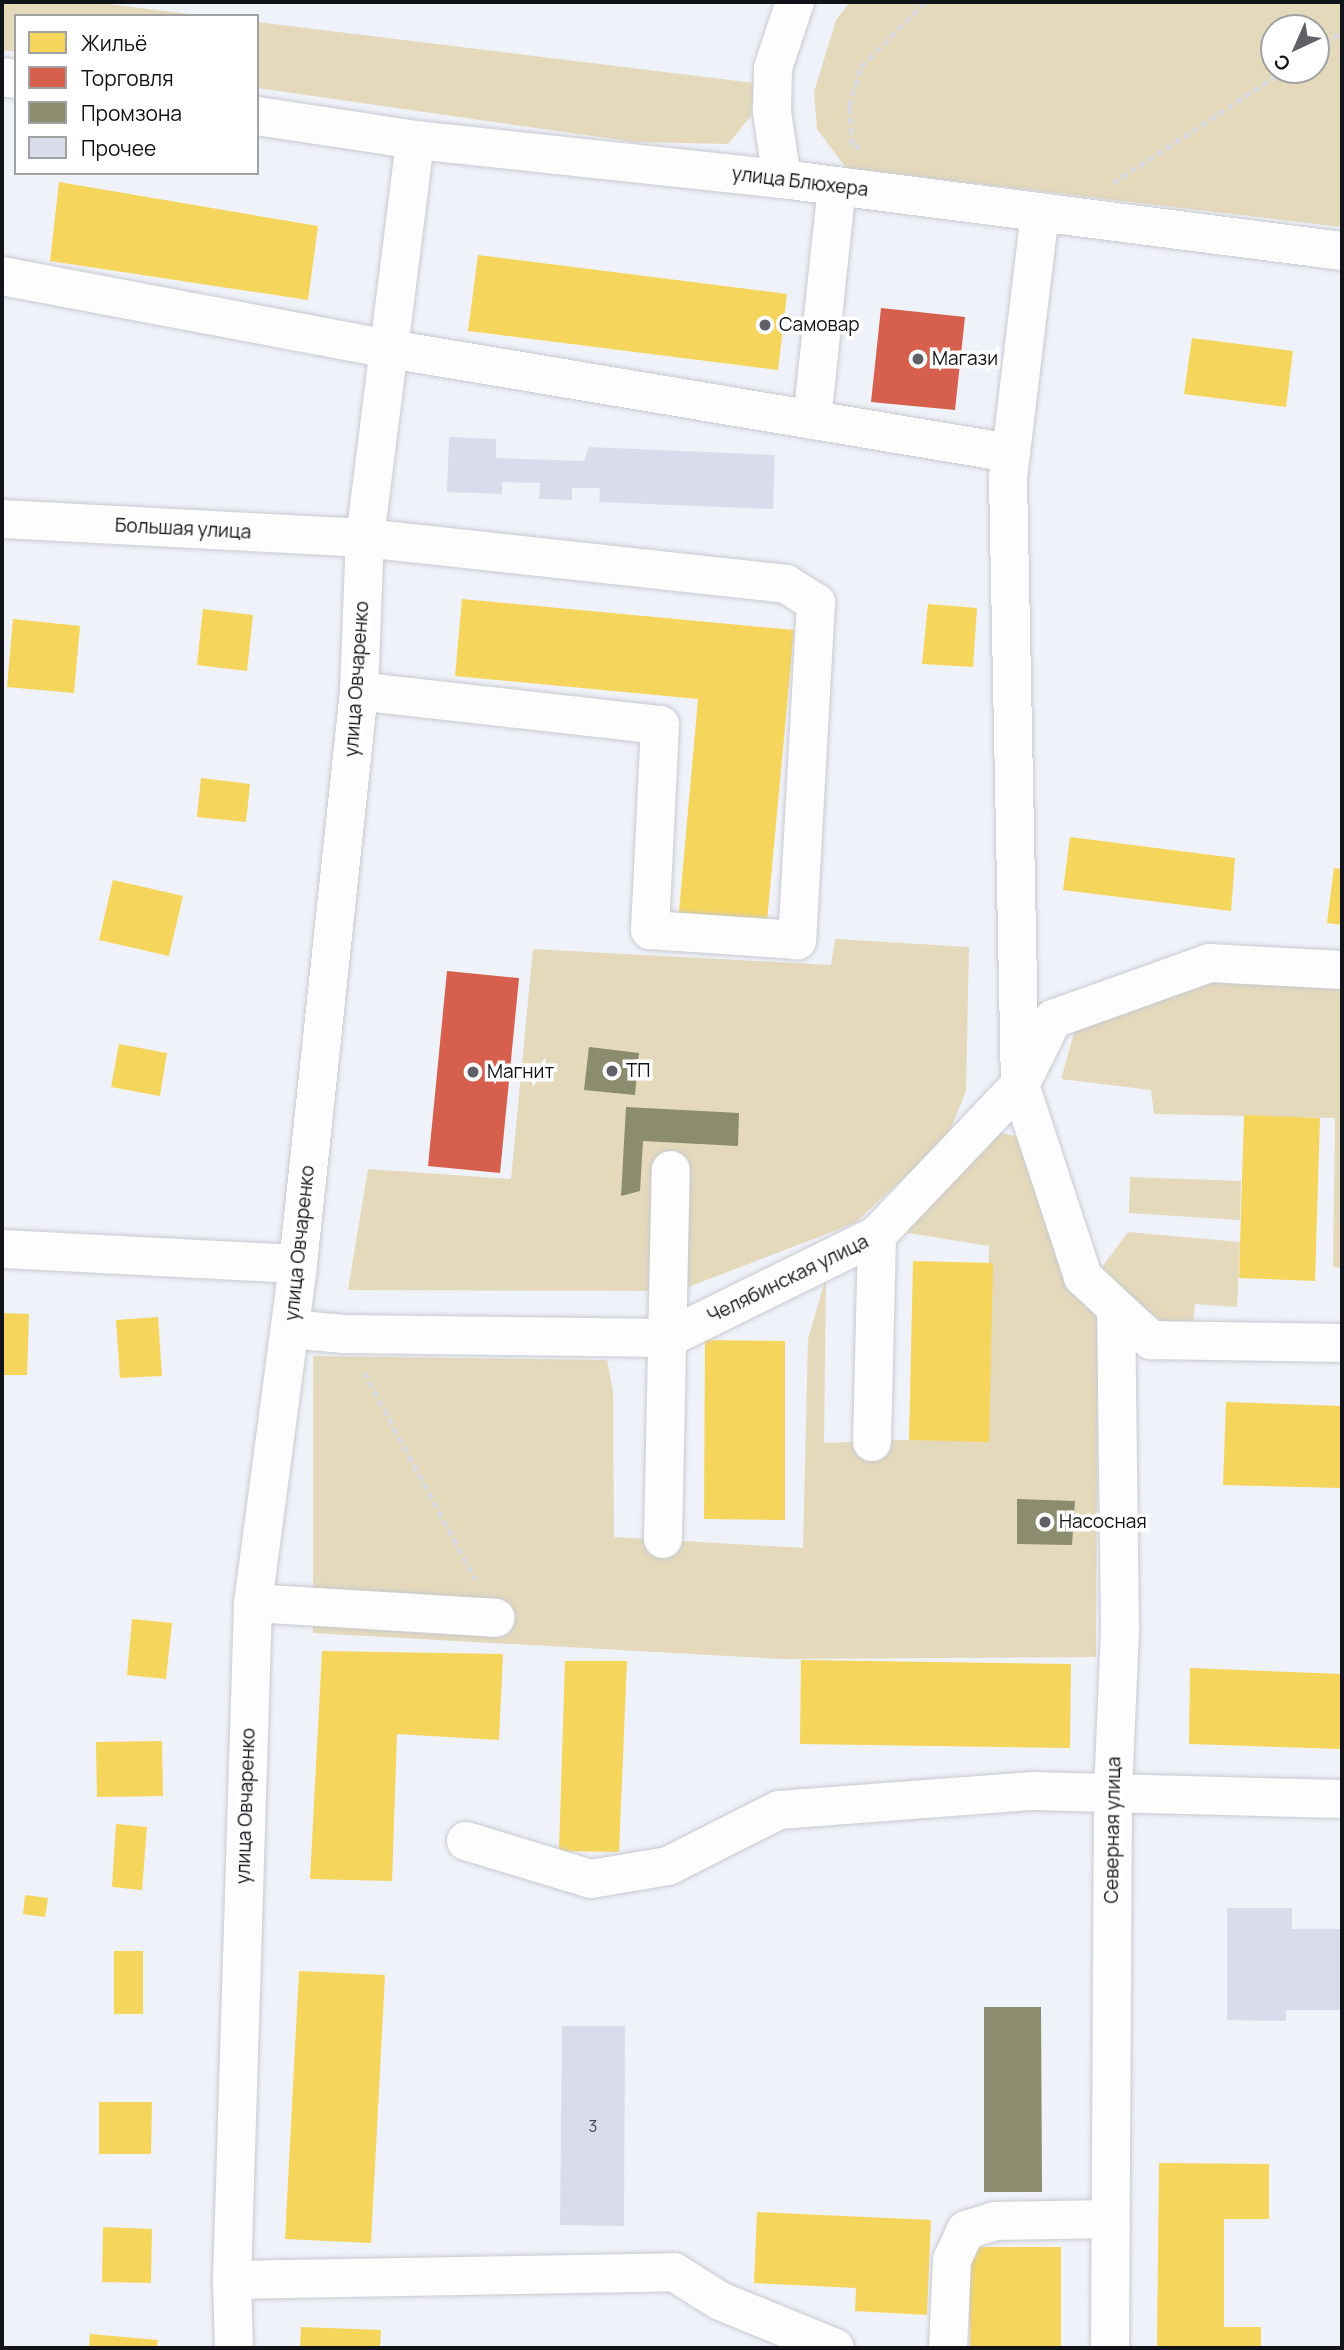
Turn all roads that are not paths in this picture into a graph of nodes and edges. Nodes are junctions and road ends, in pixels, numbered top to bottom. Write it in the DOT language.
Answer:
graph roads {
  1 [pos="795,2"];
  2 [pos="259,116"];
  3 [pos="415,140"];
  4 [pos="782,179"];
  5 [pos="837,187"];
  6 [pos="1040,213"];
  7 [pos="1342,251"];
  8 [pos="2,276"];
  9 [pos="390,349"];
  10 [pos="812,420"];
  11 [pos="1010,453"];
  12 [pos="2,520"];
  13 [pos="365,538"];
  14 [pos="359,691"];
  15 [pos="1342,970"];
  16 [pos="1020,1085"];
  17 [pos="671,1170"];
  18 [pos="877,1235"];
  19 [pos="2,1250"];
  20 [pos="298,1264"];
  21 [pos="1116,1312"];
  22 [pos="290,1329"];
  23 [pos="668,1338"];
  24 [pos="1342,1343"];
  25 [pos="872,1442"];
  26 [pos="663,1539"];
  27 [pos="253,1603"];
  28 [pos="496,1618"];
  29 [pos="1113,1791"];
  30 [pos="1342,1799"];
  31 [pos="466,1841"];
  32 [pos="1110,2219"];
  33 [pos="232,2280"];
  34 [pos="234,2348"];
  35 [pos="835,2348"];
  36 [pos="948,2348"];
  37 [pos="1110,2348"];
  1 -- 4 [label="street"];
  2 -- 3 [label="street, улица Блюхера"];
  3 -- 4 [label="street, улица Блюхера"];
  3 -- 9 [label="street, улица Овчаренко"];
  4 -- 5 [label="street, улица Блюхера"];
  5 -- 6 [label="street, улица Блюхера"];
  5 -- 10 [label="street"];
  6 -- 7 [label="street, улица Блюхера"];
  6 -- 11 [label="street"];
  8 -- 9 [label="street"];
  9 -- 10 [label="street"];
  9 -- 13 [label="street, улица Овчаренко"];
  10 -- 11 [label="street"];
  11 -- 16 [label="street"];
  12 -- 13 [label="street, Большая улица"];
  13 -- 14 [label="street, улица Овчаренко"];
  13 -- 14 [label="street, Большая улица"];
  14 -- 20 [label="street, улица Овчаренко"];
  15 -- 16 [label="street, Челябинская улица"];
  16 -- 18 [label="street, Челябинская улица"];
  16 -- 21 [label="street"];
  17 -- 23 [label="street"];
  18 -- 23 [label="street, Челябинская улица"];
  18 -- 25 [label="street"];
  19 -- 20 [label="street"];
  20 -- 22 [label="street, улица Овчаренко"];
  21 -- 24 [label="street"];
  21 -- 29 [label="street, Северная улица"];
  22 -- 23 [label="street, Челябинская улица"];
  22 -- 27 [label="street, улица Овчаренко"];
  23 -- 26 [label="street"];
  27 -- 28 [label="street"];
  27 -- 33 [label="street, улица Овчаренко"];
  29 -- 30 [label="street"];
  29 -- 31 [label="street"];
  29 -- 32 [label="street, Северная улица"];
  32 -- 36 [label="street"];
  32 -- 37 [label="street, Северная улица"];
  33 -- 34 [label="street, улица Овчаренко"];
  33 -- 35 [label="street"];
}
